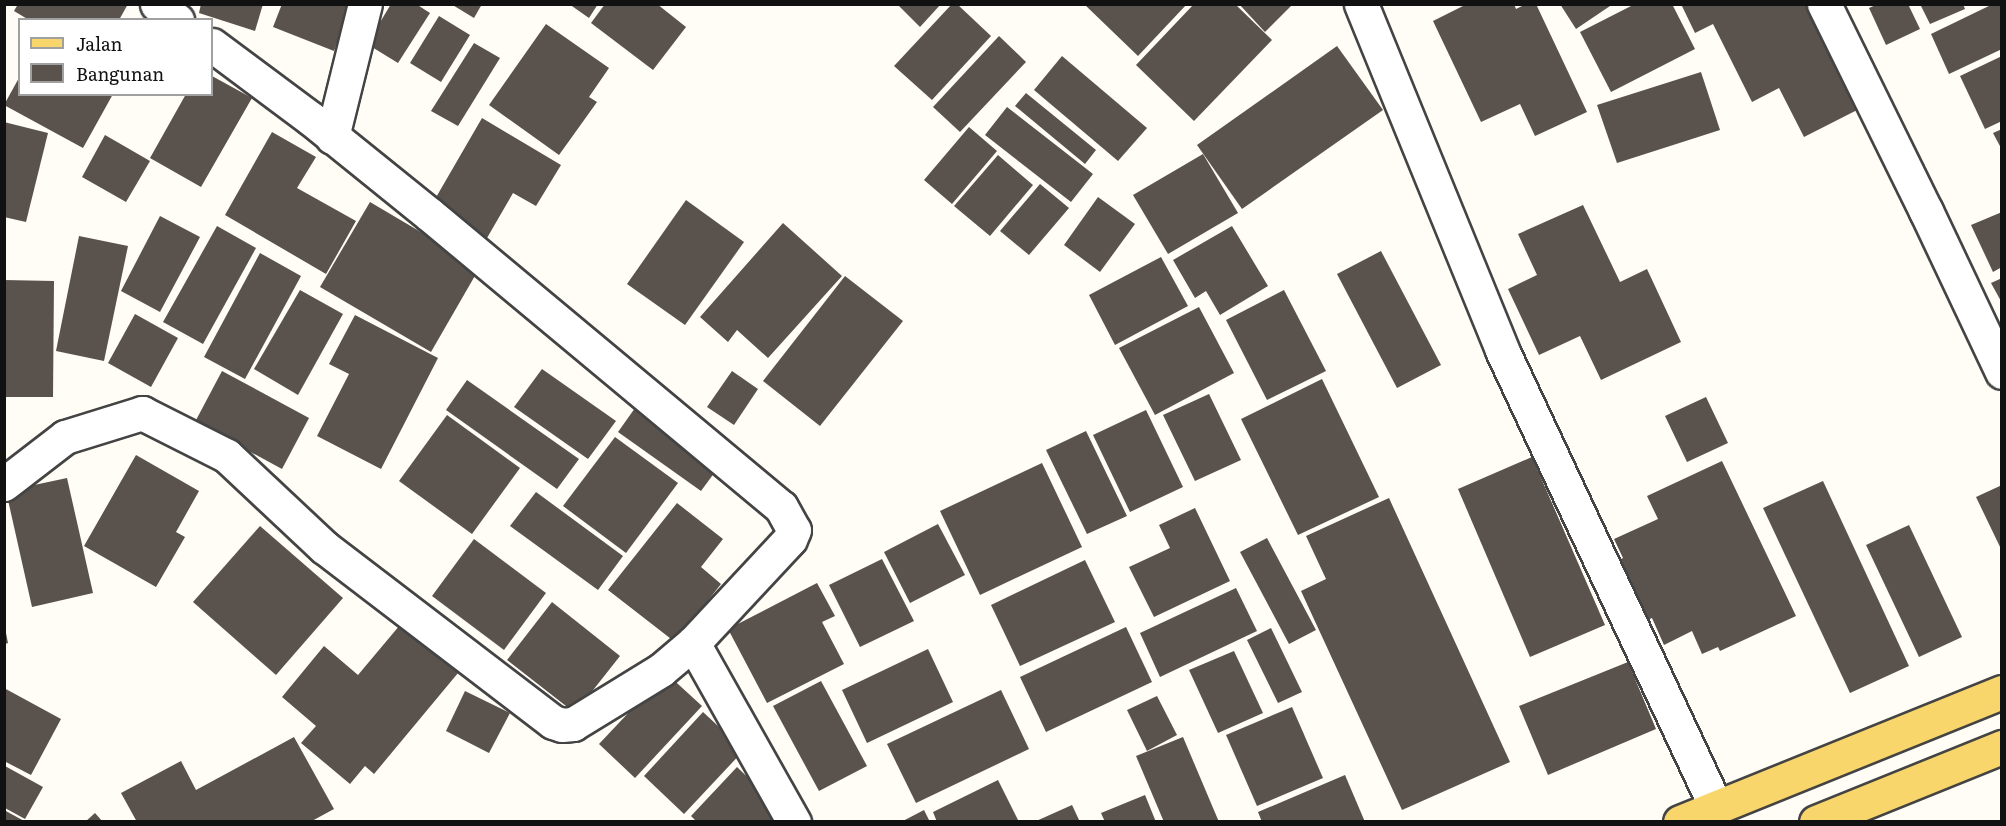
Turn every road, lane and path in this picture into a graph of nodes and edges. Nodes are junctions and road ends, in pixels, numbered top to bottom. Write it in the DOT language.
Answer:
graph roads {
  1 [pos="157,4"];
  2 [pos="365,4"];
  3 [pos="1361,4"];
  4 [pos="1824,4"];
  5 [pos="174,18"];
  6 [pos="213,46"];
  7 [pos="332,136"];
  8 [pos="2001,372"];
  9 [pos="4,484"];
  10 [pos="693,643"];
  11 [pos="2001,692"];
  12 [pos="2001,747"];
  13 [pos="1716,807"];
  14 [pos="794,822"];
  15 [pos="1680,822"];
  16 [pos="1816,822"];
  1 -- 5 [label="street"];
  2 -- 7 [label="street"];
  3 -- 13 [label="street"];
  4 -- 8 [label="street"];
  6 -- 7 [label="street"];
  7 -- 10 [label="street"];
  9 -- 10 [label="street"];
  10 -- 14 [label="street"];
  11 -- 13 [label="main road"];
  12 -- 16 [label="main road"];
  13 -- 15 [label="main road"];
}
